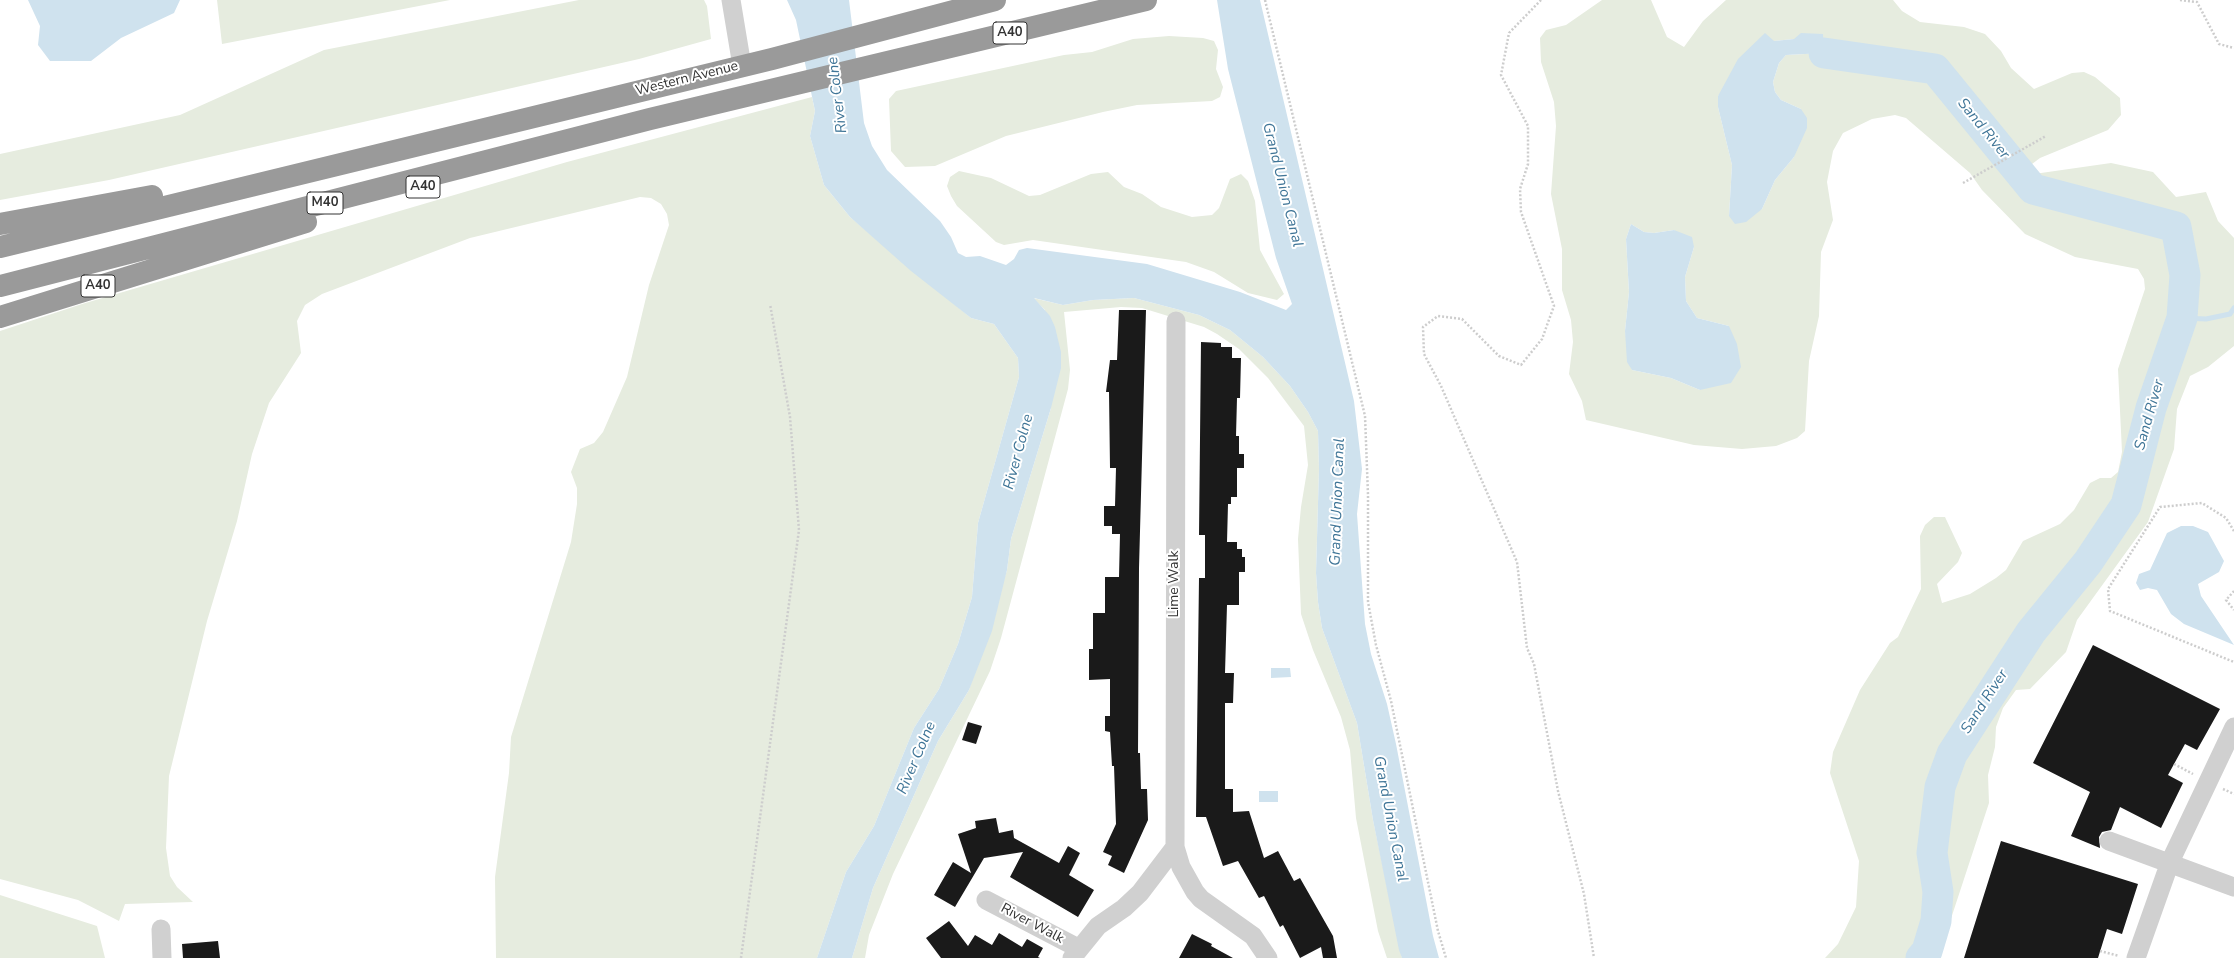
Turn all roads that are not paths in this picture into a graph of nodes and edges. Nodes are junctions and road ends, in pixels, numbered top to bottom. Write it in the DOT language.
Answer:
graph roads {
  1 [pos="731,0"];
  2 [pos="995,0"];
  3 [pos="1146,0"];
  4 [pos="742,66"];
  5 [pos="650,119"];
  6 [pos="377,154"];
  7 [pos="0,224"];
  8 [pos="0,247"];
  9 [pos="0,286"];
  10 [pos="0,317"];
  11 [pos="1176,321"];
  12 [pos="2234,727"];
  13 [pos="2109,841"];
  14 [pos="1175,847"];
  15 [pos="2170,862"];
  16 [pos="2234,887"];
  17 [pos="986,900"];
  18 [pos="162,929"];
  19 [pos="1075,953"];
  20 [pos="2129,957"];
  21 [pos="162,958"];
  22 [pos="1268,958"];
  1 -- 4 [label="street"];
  2 -- 4 [label="highway, Western Avenue / A40"];
  3 -- 5 [label="highway, A40"];
  4 -- 6 [label="highway, Western Avenue / A40"];
  5 -- 9 [label="highway, M40"];
  5 -- 10 [label="highway, A40"];
  6 -- 7 [label="highway"];
  6 -- 8 [label="highway, M40"];
  11 -- 14 [label="street, Lime Walk"];
  12 -- 15 [label="street"];
  13 -- 15 [label="street"];
  14 -- 19 [label="street"];
  14 -- 22 [label="street, Lime Walk"];
  15 -- 16 [label="street"];
  15 -- 20 [label="street"];
  17 -- 19 [label="street, River Walk"];
  18 -- 21 [label="street"];
}
